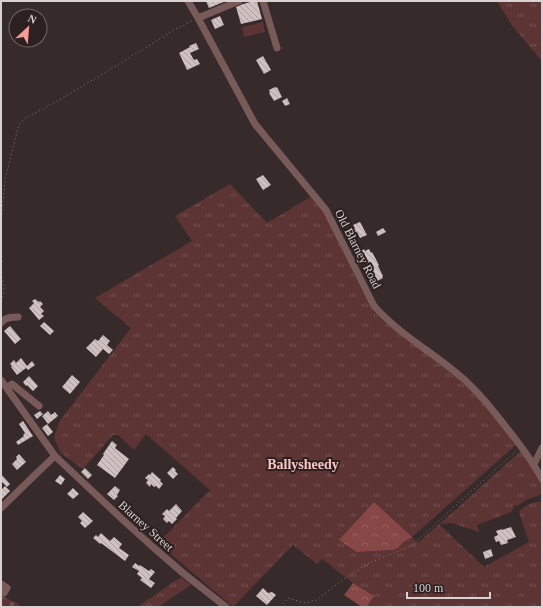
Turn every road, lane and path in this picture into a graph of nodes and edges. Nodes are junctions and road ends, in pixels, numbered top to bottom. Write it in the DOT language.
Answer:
graph roads {
  1 [pos="188,1"];
  2 [pos="239,1"];
  3 [pos="263,1"];
  4 [pos="198,18"];
  5 [pos="277,48"];
  6 [pos="1,222"];
  7 [pos="1,244"];
  8 [pos="1,306"];
  9 [pos="18,317"];
  10 [pos="1,323"];
  11 [pos="1,380"];
  12 [pos="7,388"];
  13 [pos="39,406"];
  14 [pos="521,446"];
  15 [pos="542,448"];
  16 [pos="55,456"];
  17 [pos="534,464"];
  18 [pos="542,479"];
  19 [pos="1,508"];
  20 [pos="1,584"];
  21 [pos="1,591"];
  22 [pos="226,607"];
  23 [pos="281,607"];
  1 -- 4 [label="street, Old Blarney Road"];
  2 -- 4 [label="street"];
  3 -- 5 [label="street"];
  4 -- 6 [label="path"];
  4 -- 14 [label="street, Old Blarney Road"];
  7 -- 8 [label="path"];
  9 -- 10 [label="street"];
  11 -- 12 [label="street, Blarney Street"];
  12 -- 13 [label="street"];
  12 -- 16 [label="street, Blarney Street"];
  14 -- 17 [label="street, Old Blarney Road"];
  14 -- 23 [label="path"];
  15 -- 17 [label="street"];
  16 -- 19 [label="street"];
  16 -- 22 [label="street, Blarney Street"];
  17 -- 18 [label="street, Old Blarney Road"];
  20 -- 21 [label="street"];
}
